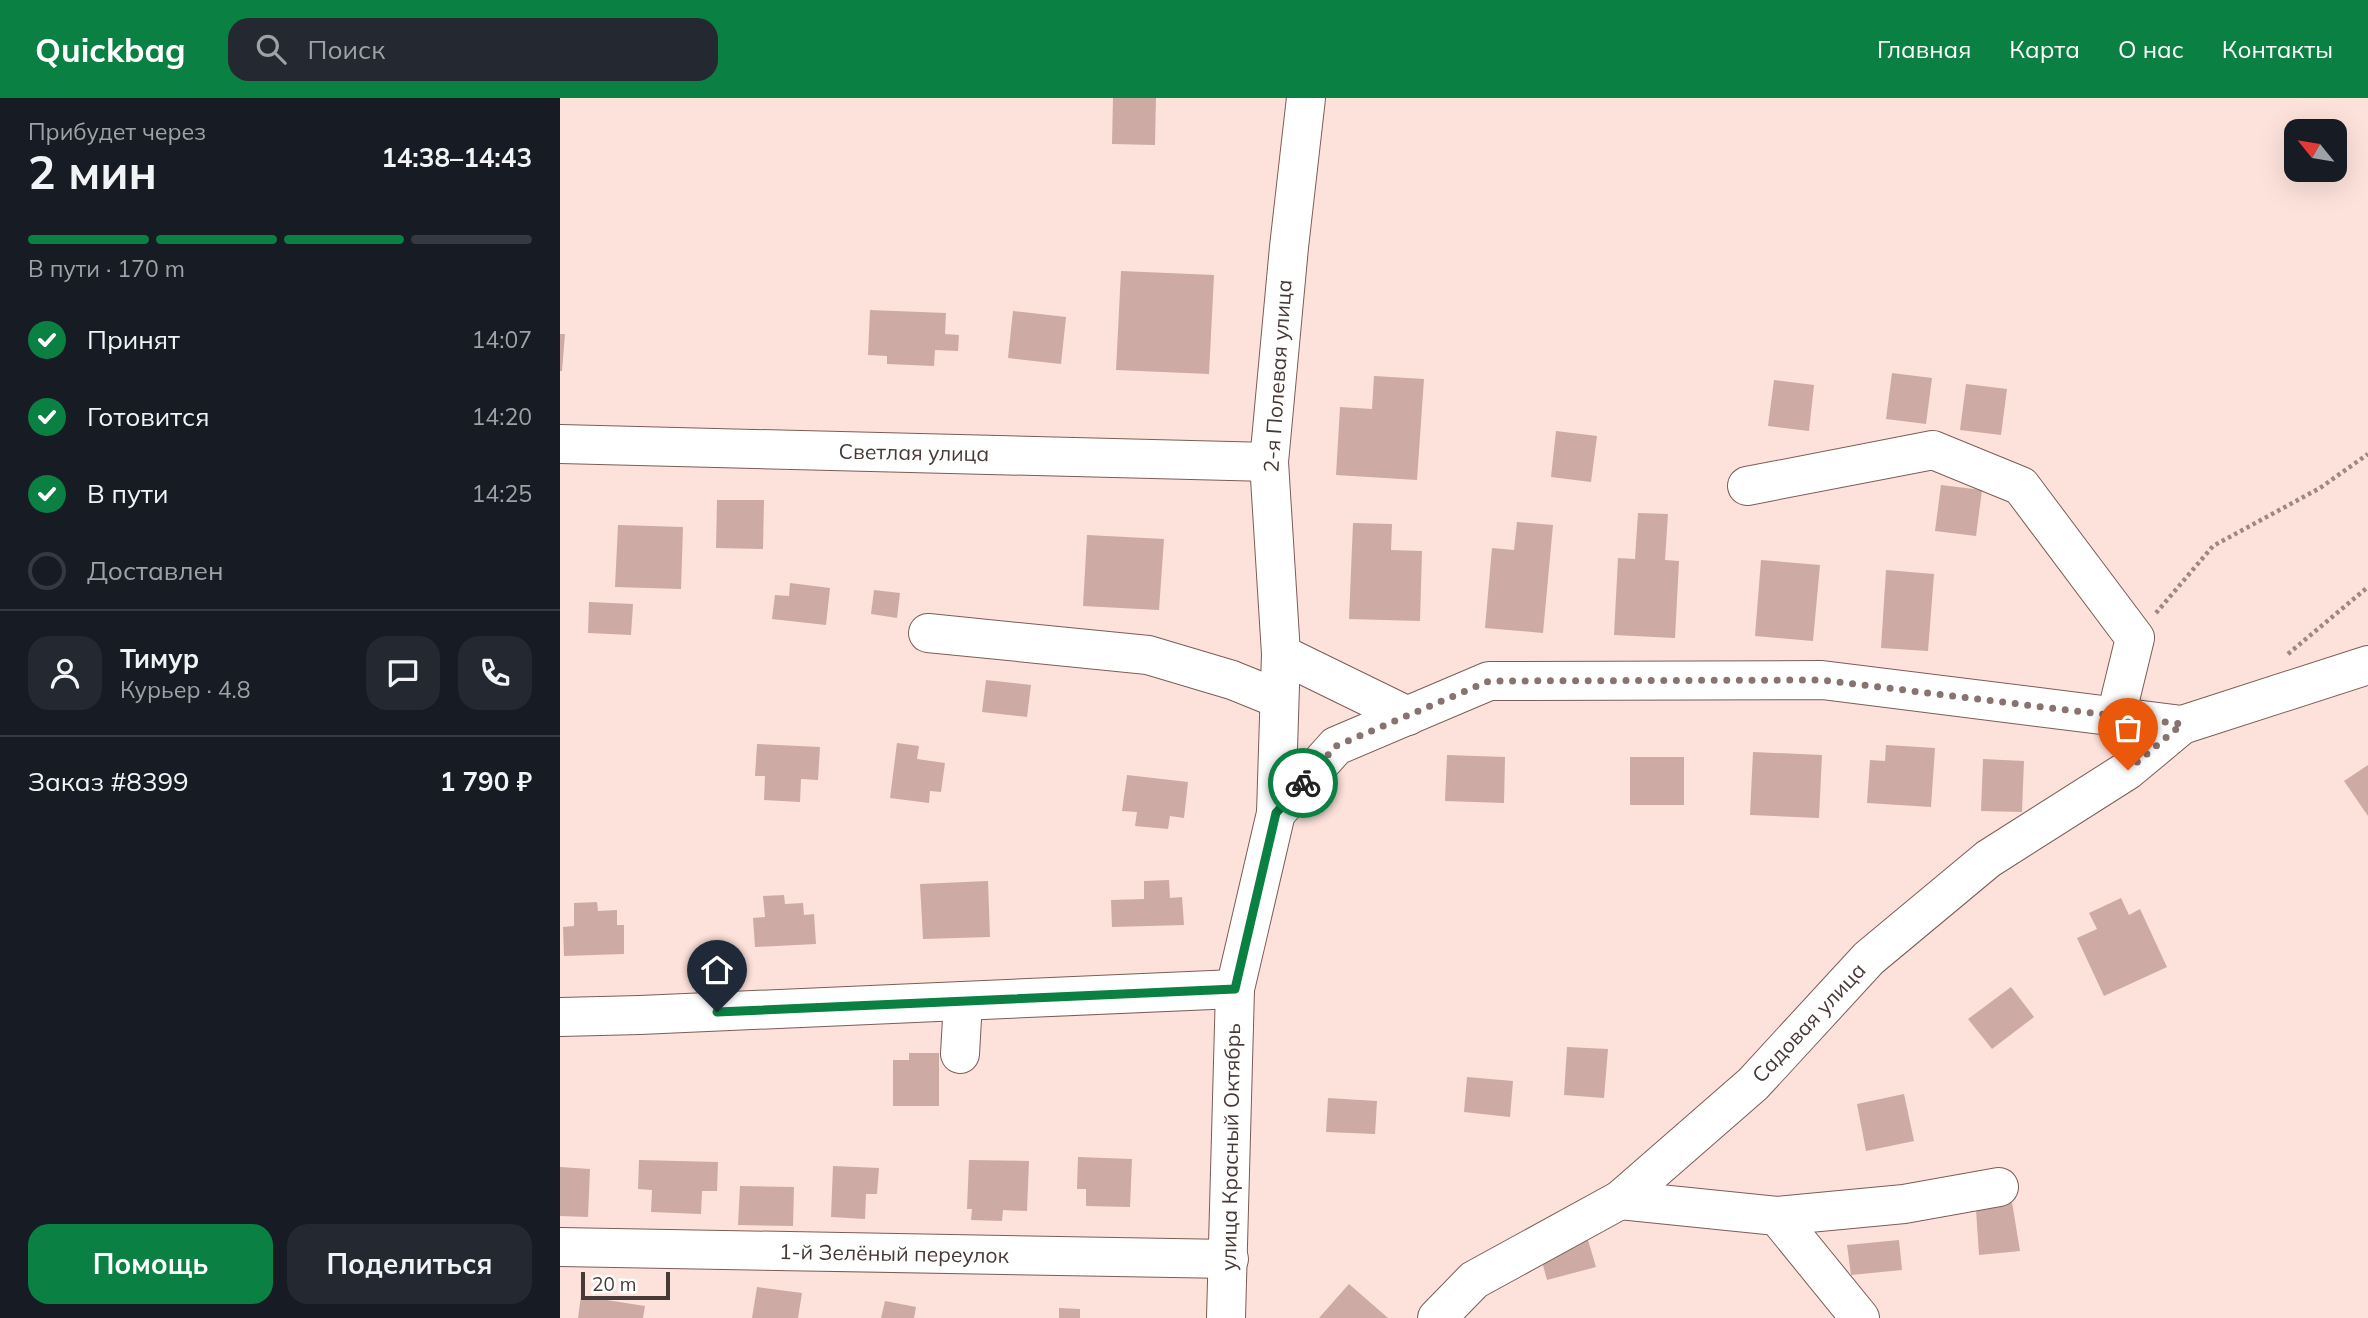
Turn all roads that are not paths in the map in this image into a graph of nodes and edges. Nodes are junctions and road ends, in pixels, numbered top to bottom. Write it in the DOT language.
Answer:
graph roads {
  1 [pos="1306,98"];
  2 [pos="560,444"];
  3 [pos="1269,462"];
  4 [pos="1747,486"];
  5 [pos="928,633"];
  6 [pos="1281,654"];
  7 [pos="2368,665"];
  8 [pos="1279,699"];
  9 [pos="1408,716"];
  10 [pos="2116,716"];
  11 [pos="2182,724"];
  12 [pos="1276,813"];
  13 [pos="1235,989"];
  14 [pos="963,1001"];
  15 [pos="560,1017"];
  16 [pos="960,1054"];
  17 [pos="1999,1187"];
  18 [pos="1620,1200"];
  19 [pos="1777,1216"];
  20 [pos="560,1247"];
  21 [pos="1229,1259"];
  22 [pos="1226,1318"];
  23 [pos="1437,1318"];
  24 [pos="1860,1318"];
  1 -- 3 [label="street, 2-я Полевая улица"];
  2 -- 3 [label="street, Светлая улица"];
  3 -- 6 [label="street, 2-я Полевая улица"];
  4 -- 10 [label="street"];
  5 -- 8 [label="street"];
  6 -- 8 [label="street, 2-я Полевая улица"];
  6 -- 9 [label="street"];
  7 -- 11 [label="street, Садовая улица"];
  8 -- 12 [label="street, улица Красный Октябрь"];
  9 -- 10 [label="street, Садовая улица"];
  9 -- 12 [label="street, Садовая улица"];
  10 -- 11 [label="street, Садовая улица"];
  11 -- 18 [label="street, Садовая улица"];
  12 -- 13 [label="street, улица Красный Октябрь"];
  13 -- 14 [label="street"];
  13 -- 21 [label="street, улица Красный Октябрь"];
  14 -- 15 [label="street"];
  14 -- 16 [label="street"];
  17 -- 19 [label="street"];
  18 -- 19 [label="street"];
  18 -- 23 [label="street, Садовая улица"];
  19 -- 24 [label="street"];
  20 -- 21 [label="street, 1-й Зелёный переулок"];
  21 -- 22 [label="street, улица Красный Октябрь"];
}
